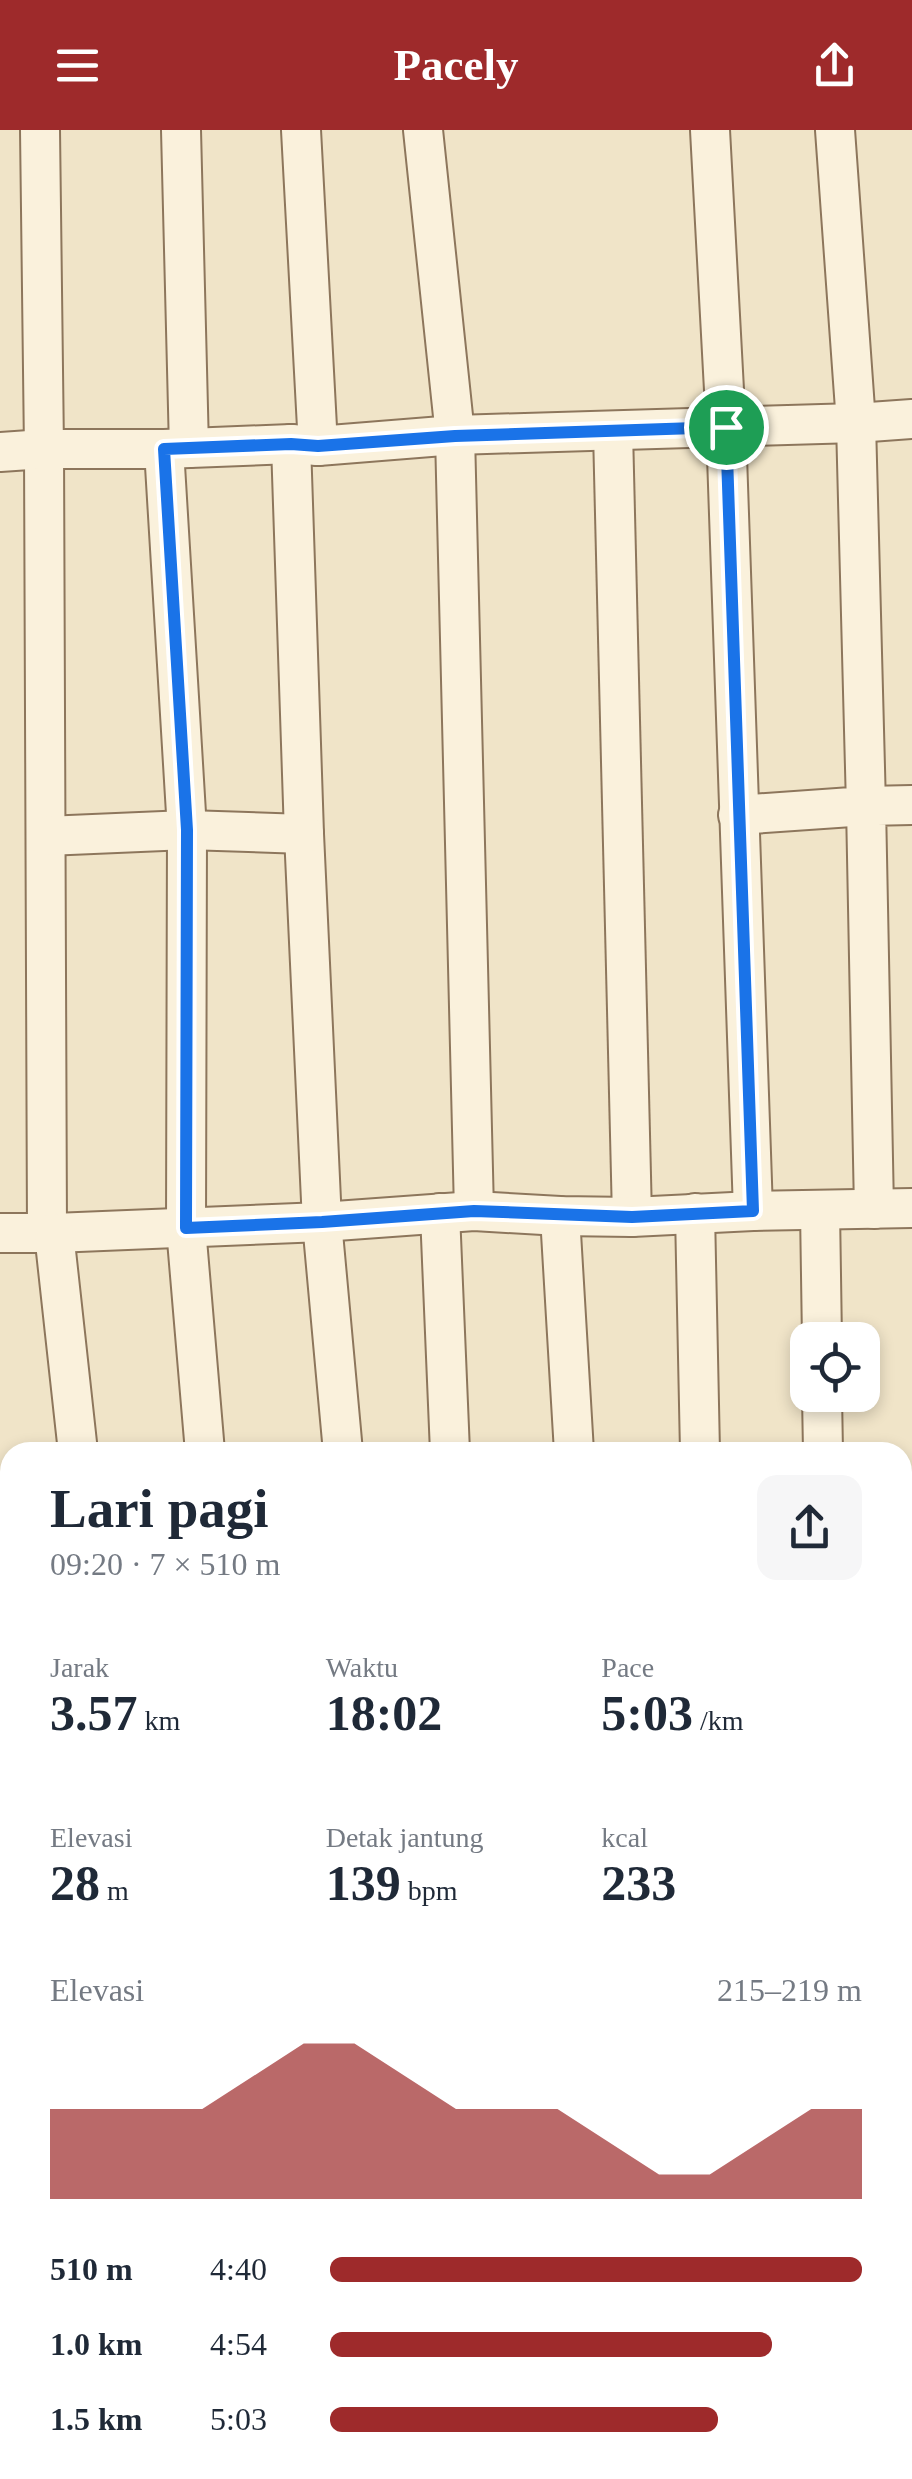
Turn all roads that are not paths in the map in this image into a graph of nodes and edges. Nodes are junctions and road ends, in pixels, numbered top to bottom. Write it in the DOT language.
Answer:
graph roads {
  1 [pos="40,130"];
  2 [pos="181,130"];
  3 [pos="301,130"];
  4 [pos="423,130"];
  5 [pos="710,130"];
  6 [pos="835,130"];
  7 [pos="912,420"];
  8 [pos="856,423"];
  9 [pos="726,427"];
  10 [pos="612,431"];
  11 [pos="455,436"];
  12 [pos="304,445"];
  13 [pos="176,448"];
  14 [pos="44,449"];
  15 [pos="0,452"];
  16 [pos="866,806"];
  17 [pos="912,806"];
  18 [pos="738,815"];
  19 [pos="187,830"];
  20 [pos="304,834"];
  21 [pos="46,836"];
  22 [pos="912,1208"];
  23 [pos="874,1209"];
  24 [pos="820,1210"];
  25 [pos="753,1211"];
  26 [pos="457,1212"];
  27 [pos="695,1213"];
  28 [pos="560,1216"];
  29 [pos="632,1217"];
  30 [pos="322,1222"];
  31 [pos="186,1228"];
  32 [pos="0,1233"];
  33 [pos="51,1233"];
  34 [pos="822,1322"];
  35 [pos="822,1412"];
  36 [pos="77,1442"];
  37 [pos="204,1442"];
  38 [pos="342,1442"];
  39 [pos="450,1442"];
  40 [pos="573,1442"];
  41 [pos="700,1442"];
  42 [pos="823,1442"];
  1 -- 14 [label="street"];
  2 -- 13 [label="street"];
  3 -- 12 [label="street"];
  4 -- 11 [label="street"];
  5 -- 9 [label="street"];
  6 -- 8 [label="street"];
  7 -- 8 [label="street"];
  8 -- 9 [label="street"];
  8 -- 16 [label="street"];
  9 -- 10 [label="street"];
  9 -- 18 [label="street"];
  10 -- 11 [label="street"];
  10 -- 29 [label="street"];
  11 -- 12 [label="street"];
  11 -- 26 [label="street"];
  12 -- 13 [label="street"];
  12 -- 20 [label="street"];
  13 -- 14 [label="street"];
  13 -- 19 [label="street"];
  14 -- 15 [label="street"];
  14 -- 21 [label="street"];
  16 -- 17 [label="street"];
  16 -- 18 [label="street"];
  16 -- 23 [label="street"];
  18 -- 25 [label="street"];
  19 -- 20 [label="street"];
  19 -- 21 [label="street"];
  19 -- 31 [label="street"];
  20 -- 30 [label="street"];
  21 -- 33 [label="street"];
  22 -- 23 [label="street"];
  23 -- 24 [label="street"];
  24 -- 25 [label="street"];
  24 -- 34 [label="street"];
  25 -- 27 [label="street"];
  26 -- 28 [label="street"];
  26 -- 30 [label="street"];
  26 -- 39 [label="street"];
  27 -- 29 [label="street"];
  27 -- 41 [label="street"];
  28 -- 29 [label="street"];
  28 -- 40 [label="street"];
  30 -- 31 [label="street"];
  30 -- 38 [label="street"];
  31 -- 33 [label="street"];
  31 -- 37 [label="street"];
  32 -- 33 [label="street"];
  33 -- 36 [label="street"];
  35 -- 42 [label="street"];
}
